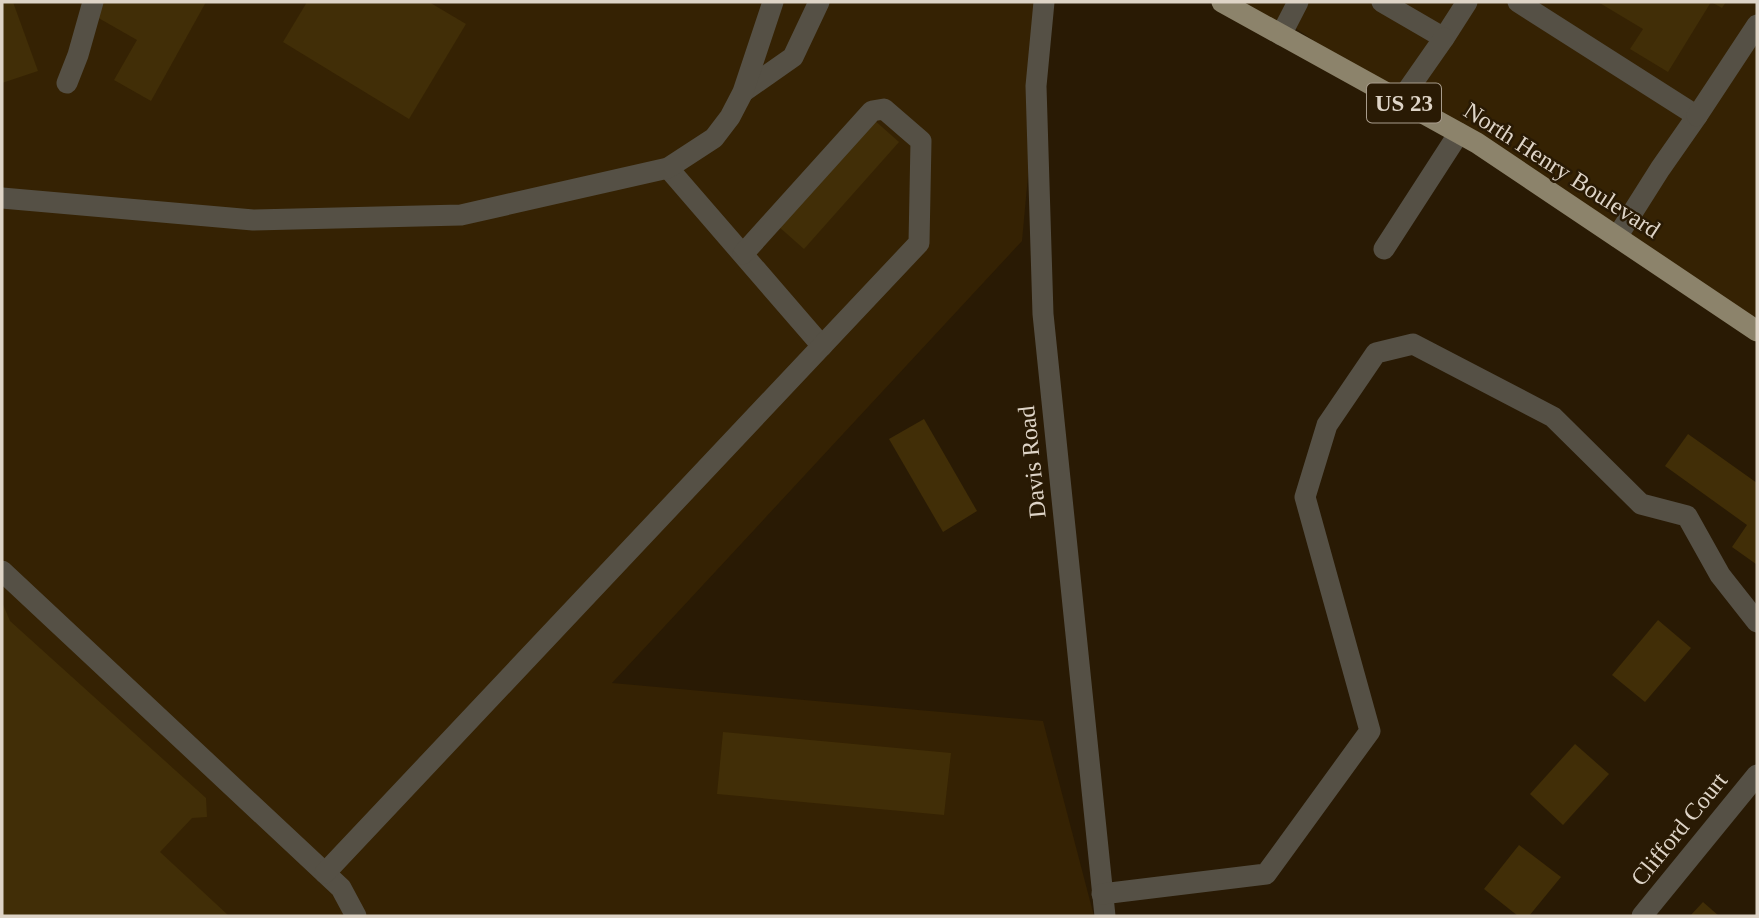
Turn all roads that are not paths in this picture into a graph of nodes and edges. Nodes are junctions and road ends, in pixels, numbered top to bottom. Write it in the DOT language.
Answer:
graph roads {
  1 [pos="93,2"];
  2 [pos="819,2"];
  3 [pos="1044,2"];
  4 [pos="1222,2"];
  5 [pos="1298,2"];
  6 [pos="1382,2"];
  7 [pos="1467,2"];
  8 [pos="1518,2"];
  9 [pos="769,6"];
  10 [pos="1757,26"];
  11 [pos="1281,35"];
  12 [pos="1444,38"];
  13 [pos="67,83"];
  14 [pos="743,92"];
  15 [pos="1400,101"];
  16 [pos="1697,116"];
  17 [pos="1458,133"];
  18 [pos="668,168"];
  19 [pos="2,198"];
  20 [pos="1617,237"];
  21 [pos="1384,249"];
  22 [pos="743,254"];
  23 [pos="1757,331"];
  24 [pos="822,346"];
  25 [pos="2,571"];
  26 [pos="1757,622"];
  27 [pos="1757,775"];
  28 [pos="325,873"];
  29 [pos="1102,894"];
  30 [pos="346,911"];
  31 [pos="1105,916"];
  32 [pos="1642,916"];
  1 -- 13 [label="street"];
  2 -- 14 [label="street"];
  3 -- 29 [label="street, Davis Road"];
  4 -- 11 [label="main road, North Henry Boulevard / US 23"];
  5 -- 11 [label="street"];
  6 -- 12 [label="street"];
  7 -- 12 [label="street"];
  8 -- 16 [label="street"];
  9 -- 14 [label="street"];
  10 -- 16 [label="street"];
  11 -- 15 [label="main road, North Henry Boulevard / US 23"];
  12 -- 15 [label="street"];
  14 -- 18 [label="street"];
  15 -- 17 [label="main road, North Henry Boulevard / US 23"];
  16 -- 20 [label="street"];
  17 -- 20 [label="main road, North Henry Boulevard / US 23"];
  17 -- 21 [label="street"];
  18 -- 19 [label="street"];
  18 -- 22 [label="street"];
  20 -- 23 [label="main road, North Henry Boulevard / US 23"];
  22 -- 24 [label="street"];
  22 -- 24 [label="street"];
  24 -- 28 [label="street"];
  25 -- 28 [label="street"];
  26 -- 29 [label="street"];
  27 -- 32 [label="street, Clifford Court"];
  28 -- 30 [label="street"];
  29 -- 31 [label="street, Davis Road"];
}
